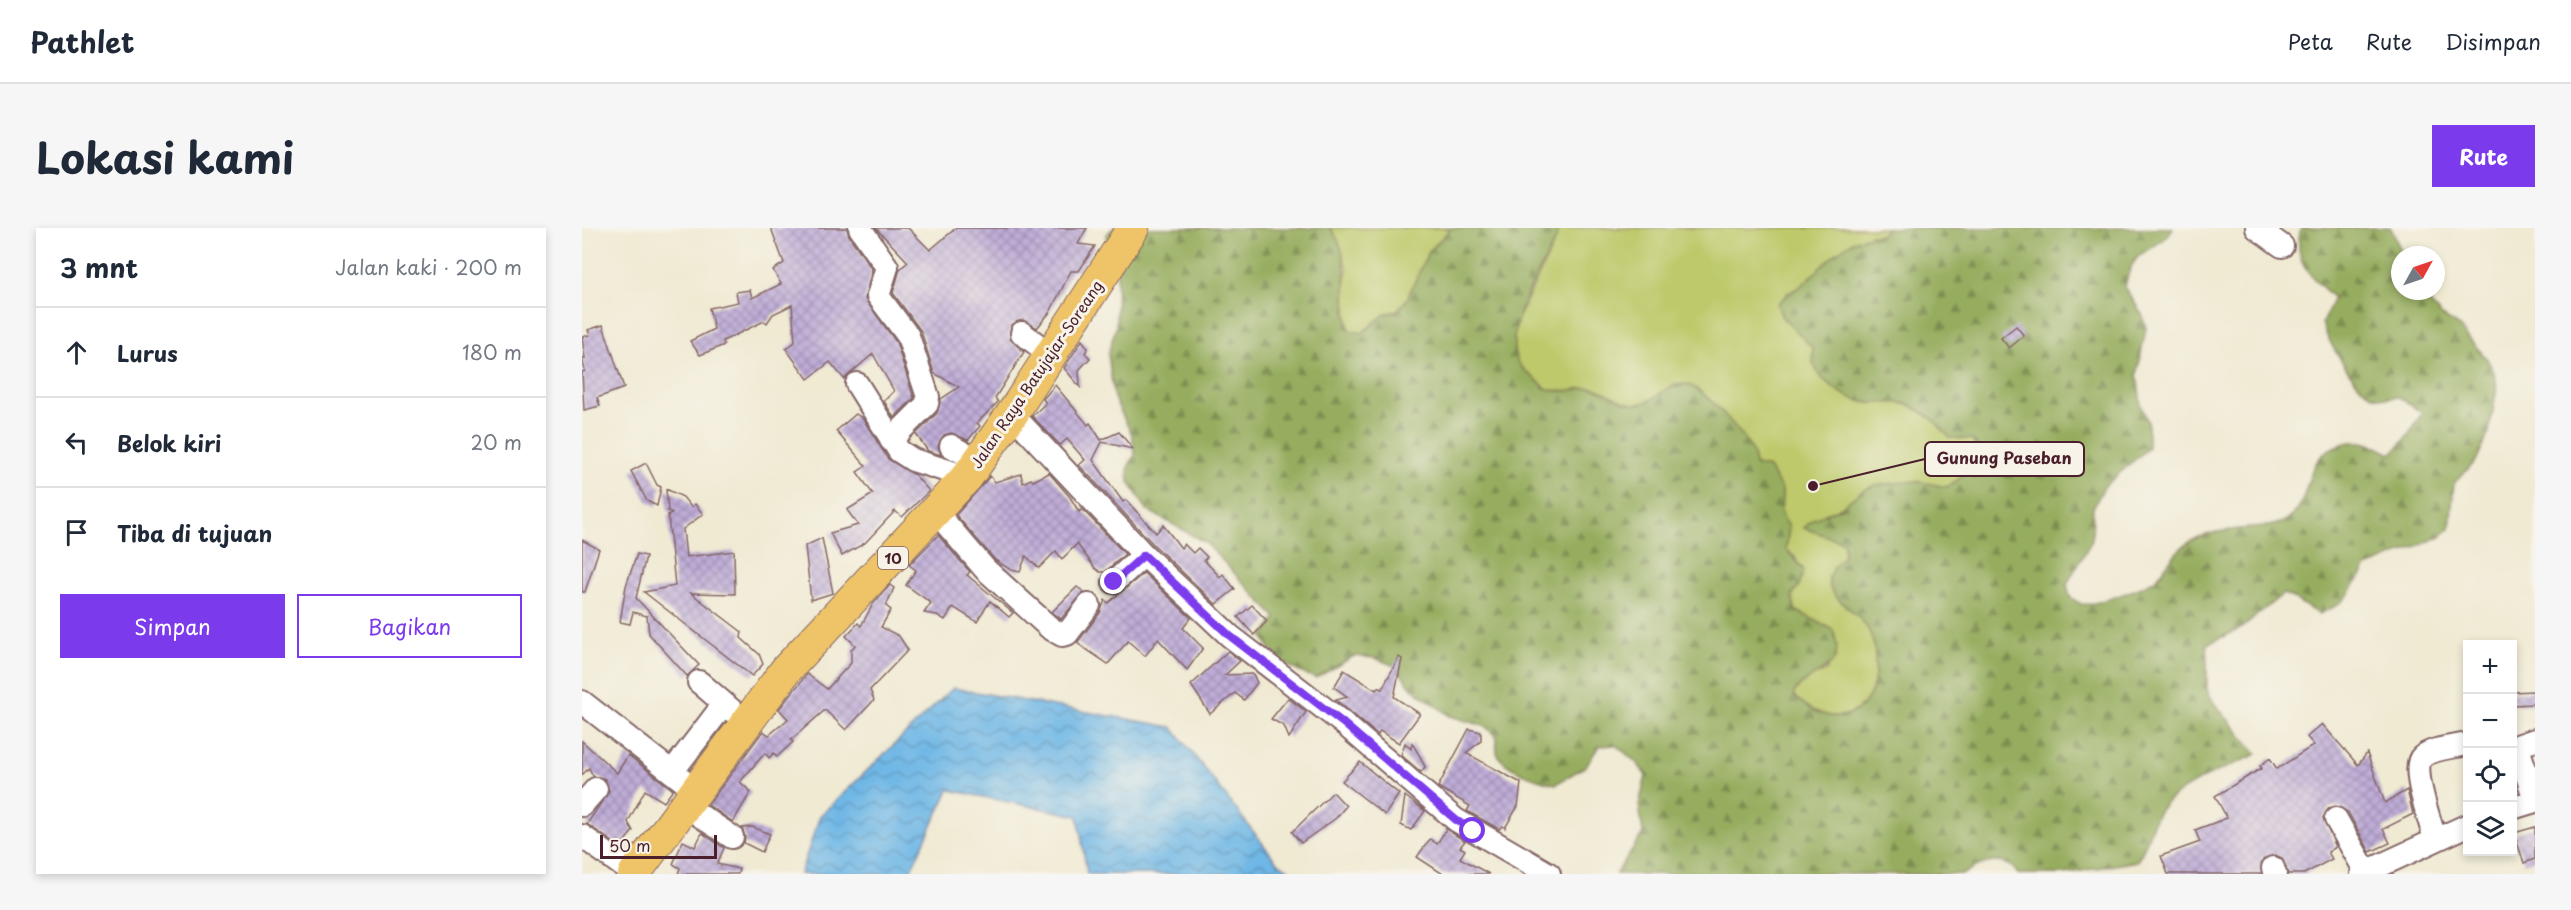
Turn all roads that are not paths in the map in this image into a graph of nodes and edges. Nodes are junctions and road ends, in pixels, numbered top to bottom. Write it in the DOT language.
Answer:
graph roads {
  1 [pos="860,228"];
  2 [pos="1133,228"];
  3 [pos="2257,228"];
  4 [pos="2282,246"];
  5 [pos="1022,333"];
  6 [pos="1051,355"];
  7 [pos="857,384"];
  8 [pos="1012,414"];
  9 [pos="891,440"];
  10 [pos="951,446"];
  11 [pos="972,469"];
  12 [pos="936,512"];
  13 [pos="1144,555"];
  14 [pos="1114,582"];
  15 [pos="1089,605"];
  16 [pos="699,682"];
  17 [pos="582,702"];
  18 [pos="735,713"];
  19 [pos="2535,740"];
  20 [pos="2463,745"];
  21 [pos="684,789"];
  22 [pos="2535,801"];
  23 [pos="2517,806"];
  24 [pos="2336,819"];
  25 [pos="2463,827"];
  26 [pos="582,836"];
  27 [pos="732,837"];
  28 [pos="2435,838"];
  29 [pos="2364,873"];
  30 [pos="634,874"];
  31 [pos="1550,874"];
  1 -- 9 [label="street"];
  2 -- 6 [label="highway, Jalan Raya Batujajar-Soreang / 10"];
  3 -- 4 [label="street"];
  5 -- 6 [label="street"];
  6 -- 8 [label="highway, Jalan Raya Batujajar-Soreang / 10"];
  7 -- 9 [label="street"];
  8 -- 11 [label="highway, Jalan Raya Batujajar-Soreang / 10"];
  8 -- 13 [label="street"];
  9 -- 11 [label="street"];
  10 -- 11 [label="street"];
  11 -- 12 [label="highway, Jalan Raya Batujajar-Soreang / 10"];
  12 -- 15 [label="street"];
  12 -- 18 [label="highway, Jalan Raya Batujajar-Soreang / 10"];
  13 -- 14 [label="street"];
  13 -- 31 [label="street"];
  16 -- 18 [label="street"];
  17 -- 21 [label="street"];
  18 -- 21 [label="highway, Jalan Raya Batujajar-Soreang / 10"];
  19 -- 22 [label="street"];
  20 -- 28 [label="street"];
  21 -- 27 [label="street"];
  21 -- 30 [label="highway, Jalan Raya Batujajar-Soreang / 10"];
  22 -- 23 [label="street"];
  24 -- 29 [label="street"];
  25 -- 28 [label="street"];
  26 -- 30 [label="street"];
  28 -- 29 [label="street"];
}
